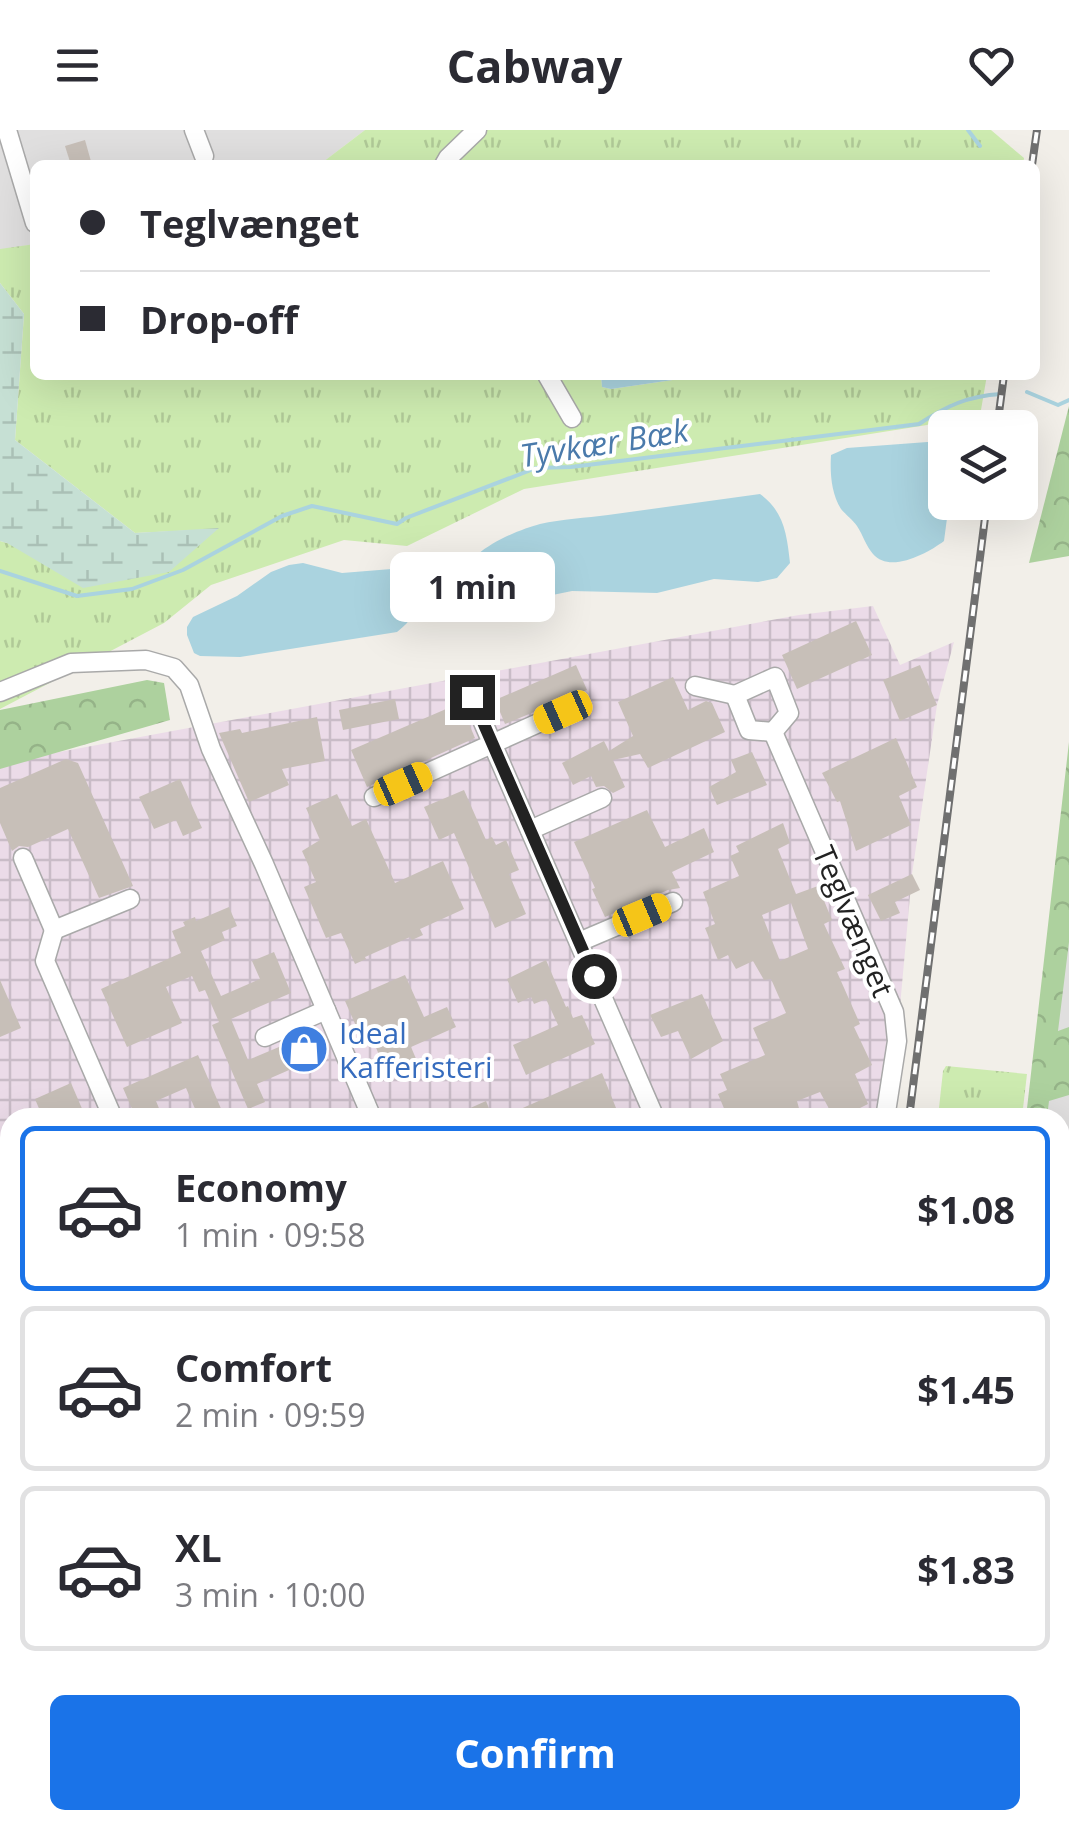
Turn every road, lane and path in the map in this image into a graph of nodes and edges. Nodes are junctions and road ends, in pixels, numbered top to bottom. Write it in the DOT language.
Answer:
graph roads {
  1 [pos="7,130"];
  2 [pos="477,130"];
  3 [pos="198,131"];
  4 [pos="204,156"];
  5 [pos="447,160"];
  6 [pos="30,206"];
  7 [pos="550,380"];
  8 [pos="572,418"];
  9 [pos="695,686"];
  10 [pos="0,692"];
  11 [pos="735,695"];
  12 [pos="472,697"];
  13 [pos="563,712"];
  14 [pos="773,732"];
  15 [pos="492,744"];
  16 [pos="374,797"];
  17 [pos="602,798"];
  18 [pos="530,830"];
  19 [pos="23,858"];
  20 [pos="130,898"];
  21 [pos="674,902"];
  22 [pos="54,930"];
  23 [pos="579,942"];
  24 [pos="326,1010"];
  25 [pos="266,1037"];
  26 [pos="109,1108"];
  27 [pos="368,1108"];
  28 [pos="652,1108"];
  29 [pos="887,1108"];
  1 -- 6 [label="street"];
  2 -- 5 [label="street"];
  3 -- 4 [label="street"];
  7 -- 8 [label="street"];
  9 -- 11 [label="street"];
  10 -- 24 [label="street"];
  11 -- 14 [label="street"];
  11 -- 14 [label="street"];
  12 -- 15 [label="street"];
  13 -- 15 [label="street"];
  14 -- 29 [label="street, Teglvænget"];
  15 -- 16 [label="street"];
  15 -- 18 [label="street"];
  17 -- 18 [label="street"];
  18 -- 23 [label="street"];
  19 -- 22 [label="street"];
  20 -- 22 [label="street"];
  21 -- 23 [label="street"];
  22 -- 26 [label="street"];
  23 -- 28 [label="street"];
  24 -- 25 [label="street"];
  24 -- 27 [label="street"];
}
